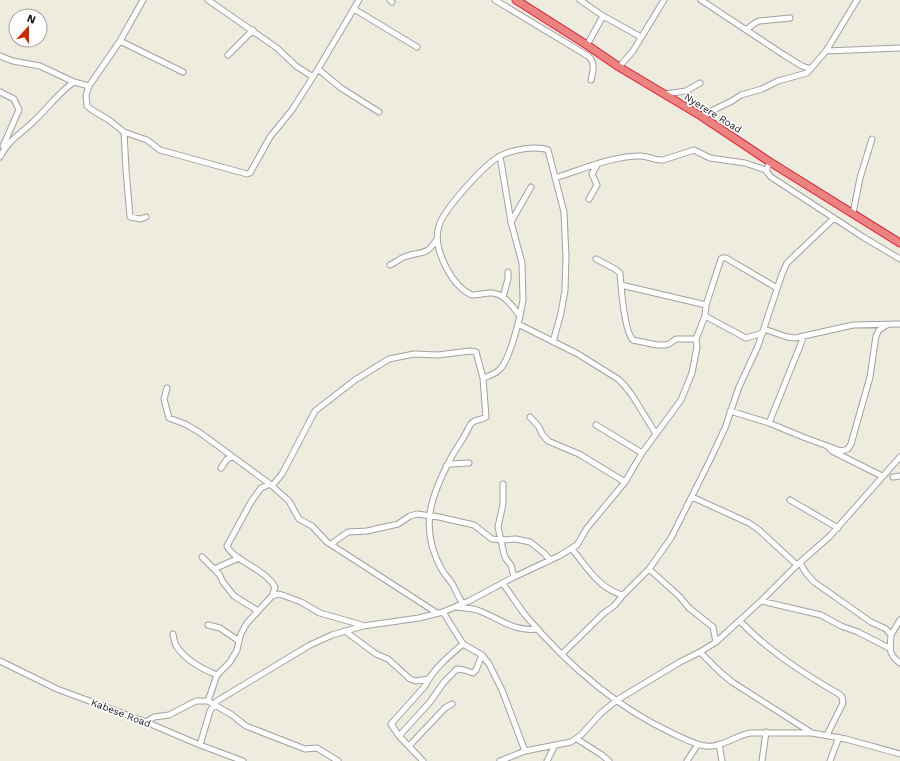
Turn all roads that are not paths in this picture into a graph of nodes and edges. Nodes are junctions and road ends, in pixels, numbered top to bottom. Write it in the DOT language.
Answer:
graph roads {
  1 [pos="143,0"];
  2 [pos="208,0"];
  3 [pos="359,0"];
  4 [pos="495,0"];
  5 [pos="516,0"];
  6 [pos="580,0"];
  7 [pos="664,0"];
  8 [pos="701,0"];
  9 [pos="857,0"];
  10 [pos="354,9"];
  11 [pos="603,16"];
  12 [pos="790,18"];
  13 [pos="747,29"];
  14 [pos="253,30"];
  15 [pos="641,37"];
  16 [pos="120,41"];
  17 [pos="587,45"];
  18 [pos="417,47"];
  19 [pos="900,48"];
  20 [pos="826,51"];
  21 [pos="228,55"];
  22 [pos="0,56"];
  23 [pos="619,67"];
  24 [pos="318,69"];
  25 [pos="811,69"];
  26 [pos="183,72"];
  27 [pos="313,77"];
  28 [pos="591,80"];
  29 [pos="74,82"];
  30 [pos="700,83"];
  31 [pos="89,86"];
  32 [pos="0,92"];
  33 [pos="664,94"];
  34 [pos="379,112"];
  35 [pos="701,116"];
  36 [pos="124,132"];
  37 [pos="872,139"];
  38 [pos="2,150"];
  39 [pos="500,156"];
  40 [pos="0,157"];
  41 [pos="770,162"];
  42 [pos="596,165"];
  43 [pos="766,170"];
  44 [pos="555,178"];
  45 [pos="531,187"];
  46 [pos="589,199"];
  47 [pos="853,213"];
  48 [pos="146,217"];
  49 [pos="834,218"];
  50 [pos="511,222"];
  51 [pos="436,239"];
  52 [pos="900,243"];
  53 [pos="596,259"];
  54 [pos="900,259"];
  55 [pos="390,265"];
  56 [pos="508,272"];
  57 [pos="621,285"];
  58 [pos="777,288"];
  59 [pos="504,297"];
  60 [pos="706,305"];
  61 [pos="520,316"];
  62 [pos="705,316"];
  63 [pos="518,324"];
  64 [pos="900,324"];
  65 [pos="887,325"];
  66 [pos="763,331"];
  67 [pos="804,336"];
  68 [pos="696,339"];
  69 [pos="553,342"];
  70 [pos="483,378"];
  71 [pos="167,388"];
  72 [pos="730,411"];
  73 [pos="530,417"];
  74 [pos="769,423"];
  75 [pos="596,425"];
  76 [pos="656,434"];
  77 [pos="827,445"];
  78 [pos="642,453"];
  79 [pos="232,457"];
  80 [pos="900,457"];
  81 [pos="469,463"];
  82 [pos="446,466"];
  83 [pos="221,468"];
  84 [pos="882,476"];
  85 [pos="900,476"];
  86 [pos="894,477"];
  87 [pos="625,482"];
  88 [pos="503,484"];
  89 [pos="271,485"];
  90 [pos="692,496"];
  91 [pos="790,500"];
  92 [pos="430,515"];
  93 [pos="838,528"];
  94 [pos="501,540"];
  95 [pos="331,544"];
  96 [pos="572,549"];
  97 [pos="202,557"];
  98 [pos="240,558"];
  99 [pos="550,560"];
  100 [pos="799,564"];
  101 [pos="214,569"];
  102 [pos="649,569"];
  103 [pos="514,577"];
  104 [pos="503,584"];
  105 [pos="623,595"];
  106 [pos="272,596"];
  107 [pos="761,601"];
  108 [pos="462,604"];
  109 [pos="454,607"];
  110 [pos="440,612"];
  111 [pos="257,613"];
  112 [pos="740,620"];
  113 [pos="900,620"];
  114 [pos="208,624"];
  115 [pos="363,626"];
  116 [pos="538,629"];
  117 [pos="346,631"];
  118 [pos="173,634"];
  119 [pos="891,635"];
  120 [pos="238,641"];
  121 [pos="716,642"];
  122 [pos="463,644"];
  123 [pos="889,648"];
  124 [pos="700,652"];
  125 [pos="562,654"];
  126 [pos="482,655"];
  127 [pos="0,661"];
  128 [pos="900,663"];
  129 [pos="217,675"];
  130 [pos="428,679"];
  131 [pos="617,700"];
  132 [pos="208,701"];
  133 [pos="214,704"];
  134 [pos="452,704"];
  135 [pos="146,722"];
  136 [pos="766,732"];
  137 [pos="812,732"];
  138 [pos="827,735"];
  139 [pos="400,736"];
  140 [pos="839,737"];
  141 [pos="577,739"];
  142 [pos="698,744"];
  143 [pos="719,744"];
  144 [pos="200,745"];
  145 [pos="554,745"];
  146 [pos="409,746"];
  147 [pos="525,752"];
  148 [pos="900,754"];
  149 [pos="243,761"];
  150 [pos="338,761"];
  151 [pos="423,761"];
  152 [pos="500,761"];
  153 [pos="548,761"];
  154 [pos="609,761"];
  155 [pos="687,761"];
  156 [pos="722,761"];
  157 [pos="762,761"];
  158 [pos="830,761"];
  1 -- 16 [label="street"];
  2 -- 14 [label="street"];
  3 -- 10 [label="street"];
  4 -- 28 [label="street"];
  5 -- 17 [label="highway, Nyerere Road"];
  6 -- 11 [label="street"];
  7 -- 15 [label="street"];
  8 -- 13 [label="street"];
  9 -- 20 [label="street"];
  10 -- 18 [label="street"];
  10 -- 24 [label="street"];
  11 -- 15 [label="street"];
  11 -- 17 [label="street"];
  12 -- 13 [label="street"];
  13 -- 25 [label="street"];
  14 -- 21 [label="street"];
  14 -- 27 [label="street"];
  15 -- 23 [label="street"];
  16 -- 26 [label="street"];
  16 -- 31 [label="street"];
  17 -- 23 [label="highway, Nyerere Road"];
  19 -- 20 [label="street"];
  20 -- 25 [label="street"];
  22 -- 29 [label="street"];
  23 -- 33 [label="highway, Nyerere Road"];
  24 -- 27 [label="street"];
  24 -- 34 [label="street"];
  25 -- 35 [label="street"];
  27 -- 36 [label="street"];
  29 -- 31 [label="street"];
  29 -- 38 [label="street"];
  30 -- 33 [label="street"];
  31 -- 36 [label="street"];
  32 -- 38 [label="street"];
  33 -- 35 [label="highway, Nyerere Road"];
  35 -- 41 [label="highway, Nyerere Road"];
  36 -- 48 [label="street"];
  37 -- 47 [label="street"];
  38 -- 40 [label="street"];
  39 -- 44 [label="street"];
  39 -- 50 [label="street"];
  39 -- 51 [label="street"];
  41 -- 43 [label="street"];
  41 -- 47 [label="highway, Nyerere Road"];
  42 -- 43 [label="street"];
  42 -- 44 [label="street"];
  42 -- 46 [label="street"];
  43 -- 49 [label="street"];
  44 -- 69 [label="street"];
  45 -- 50 [label="street"];
  47 -- 52 [label="highway, Nyerere Road"];
  49 -- 54 [label="street"];
  49 -- 58 [label="street"];
  50 -- 61 [label="street"];
  51 -- 55 [label="street"];
  51 -- 59 [label="street"];
  53 -- 57 [label="street"];
  56 -- 59 [label="street"];
  57 -- 60 [label="street"];
  57 -- 68 [label="street"];
  58 -- 60 [label="street"];
  58 -- 66 [label="street"];
  59 -- 61 [label="street"];
  60 -- 62 [label="street"];
  61 -- 63 [label="street"];
  62 -- 66 [label="street"];
  62 -- 68 [label="street"];
  63 -- 69 [label="street"];
  63 -- 70 [label="street"];
  64 -- 65 [label="street"];
  65 -- 67 [label="street"];
  65 -- 77 [label="street"];
  66 -- 67 [label="street"];
  66 -- 72 [label="street"];
  67 -- 74 [label="street"];
  68 -- 76 [label="street"];
  69 -- 76 [label="street"];
  70 -- 82 [label="street"];
  70 -- 89 [label="street"];
  71 -- 79 [label="street"];
  72 -- 74 [label="street"];
  72 -- 90 [label="street"];
  73 -- 87 [label="street"];
  74 -- 77 [label="street"];
  75 -- 78 [label="street"];
  76 -- 78 [label="street"];
  77 -- 84 [label="street"];
  78 -- 87 [label="street"];
  79 -- 83 [label="street"];
  79 -- 89 [label="street"];
  80 -- 84 [label="street"];
  81 -- 82 [label="street"];
  82 -- 92 [label="street"];
  84 -- 93 [label="street"];
  85 -- 86 [label="street"];
  87 -- 96 [label="street"];
  88 -- 94 [label="street"];
  89 -- 95 [label="street"];
  89 -- 98 [label="street"];
  90 -- 100 [label="street"];
  90 -- 102 [label="street"];
  91 -- 93 [label="street"];
  92 -- 94 [label="street"];
  92 -- 95 [label="street"];
  92 -- 108 [label="street"];
  93 -- 100 [label="street"];
  94 -- 99 [label="street"];
  94 -- 103 [label="street"];
  95 -- 110 [label="street"];
  96 -- 99 [label="street"];
  96 -- 105 [label="street"];
  97 -- 101 [label="street"];
  98 -- 101 [label="street"];
  98 -- 106 [label="street"];
  99 -- 103 [label="street"];
  100 -- 107 [label="street"];
  100 -- 119 [label="street"];
  101 -- 111 [label="street"];
  102 -- 105 [label="street"];
  102 -- 121 [label="street"];
  103 -- 104 [label="street"];
  104 -- 108 [label="street"];
  104 -- 116 [label="street"];
  105 -- 125 [label="street"];
  106 -- 111 [label="street"];
  106 -- 115 [label="street"];
  107 -- 112 [label="street"];
  107 -- 123 [label="street"];
  108 -- 109 [label="street"];
  109 -- 110 [label="street"];
  109 -- 116 [label="street"];
  110 -- 115 [label="street"];
  110 -- 122 [label="street"];
  111 -- 120 [label="street"];
  112 -- 121 [label="street"];
  112 -- 138 [label="street"];
  113 -- 119 [label="street"];
  114 -- 120 [label="street"];
  115 -- 117 [label="street"];
  116 -- 125 [label="street"];
  117 -- 130 [label="street"];
  117 -- 133 [label="street"];
  118 -- 129 [label="street"];
  119 -- 123 [label="street"];
  120 -- 129 [label="street"];
  121 -- 124 [label="street"];
  122 -- 126 [label="street"];
  122 -- 130 [label="street"];
  123 -- 128 [label="street"];
  124 -- 131 [label="street"];
  124 -- 137 [label="street"];
  125 -- 131 [label="street"];
  126 -- 139 [label="street"];
  126 -- 147 [label="street"];
  127 -- 135 [label="street, Kabese Road"];
  129 -- 132 [label="street"];
  130 -- 139 [label="street"];
  131 -- 141 [label="street"];
  131 -- 142 [label="street"];
  132 -- 133 [label="street"];
  132 -- 135 [label="street"];
  133 -- 144 [label="street"];
  133 -- 150 [label="street"];
  134 -- 146 [label="street"];
  135 -- 144 [label="street, Kabese Road"];
  136 -- 137 [label="street"];
  136 -- 143 [label="street"];
  136 -- 157 [label="street"];
  137 -- 138 [label="street"];
  138 -- 140 [label="street"];
  139 -- 146 [label="street"];
  140 -- 148 [label="street"];
  140 -- 158 [label="street"];
  141 -- 145 [label="street"];
  141 -- 154 [label="street"];
  142 -- 143 [label="street"];
  142 -- 155 [label="street"];
  143 -- 156 [label="street"];
  144 -- 149 [label="street, Kabese Road"];
  145 -- 147 [label="street"];
  145 -- 153 [label="street"];
  146 -- 151 [label="street"];
  147 -- 152 [label="street"];
}
